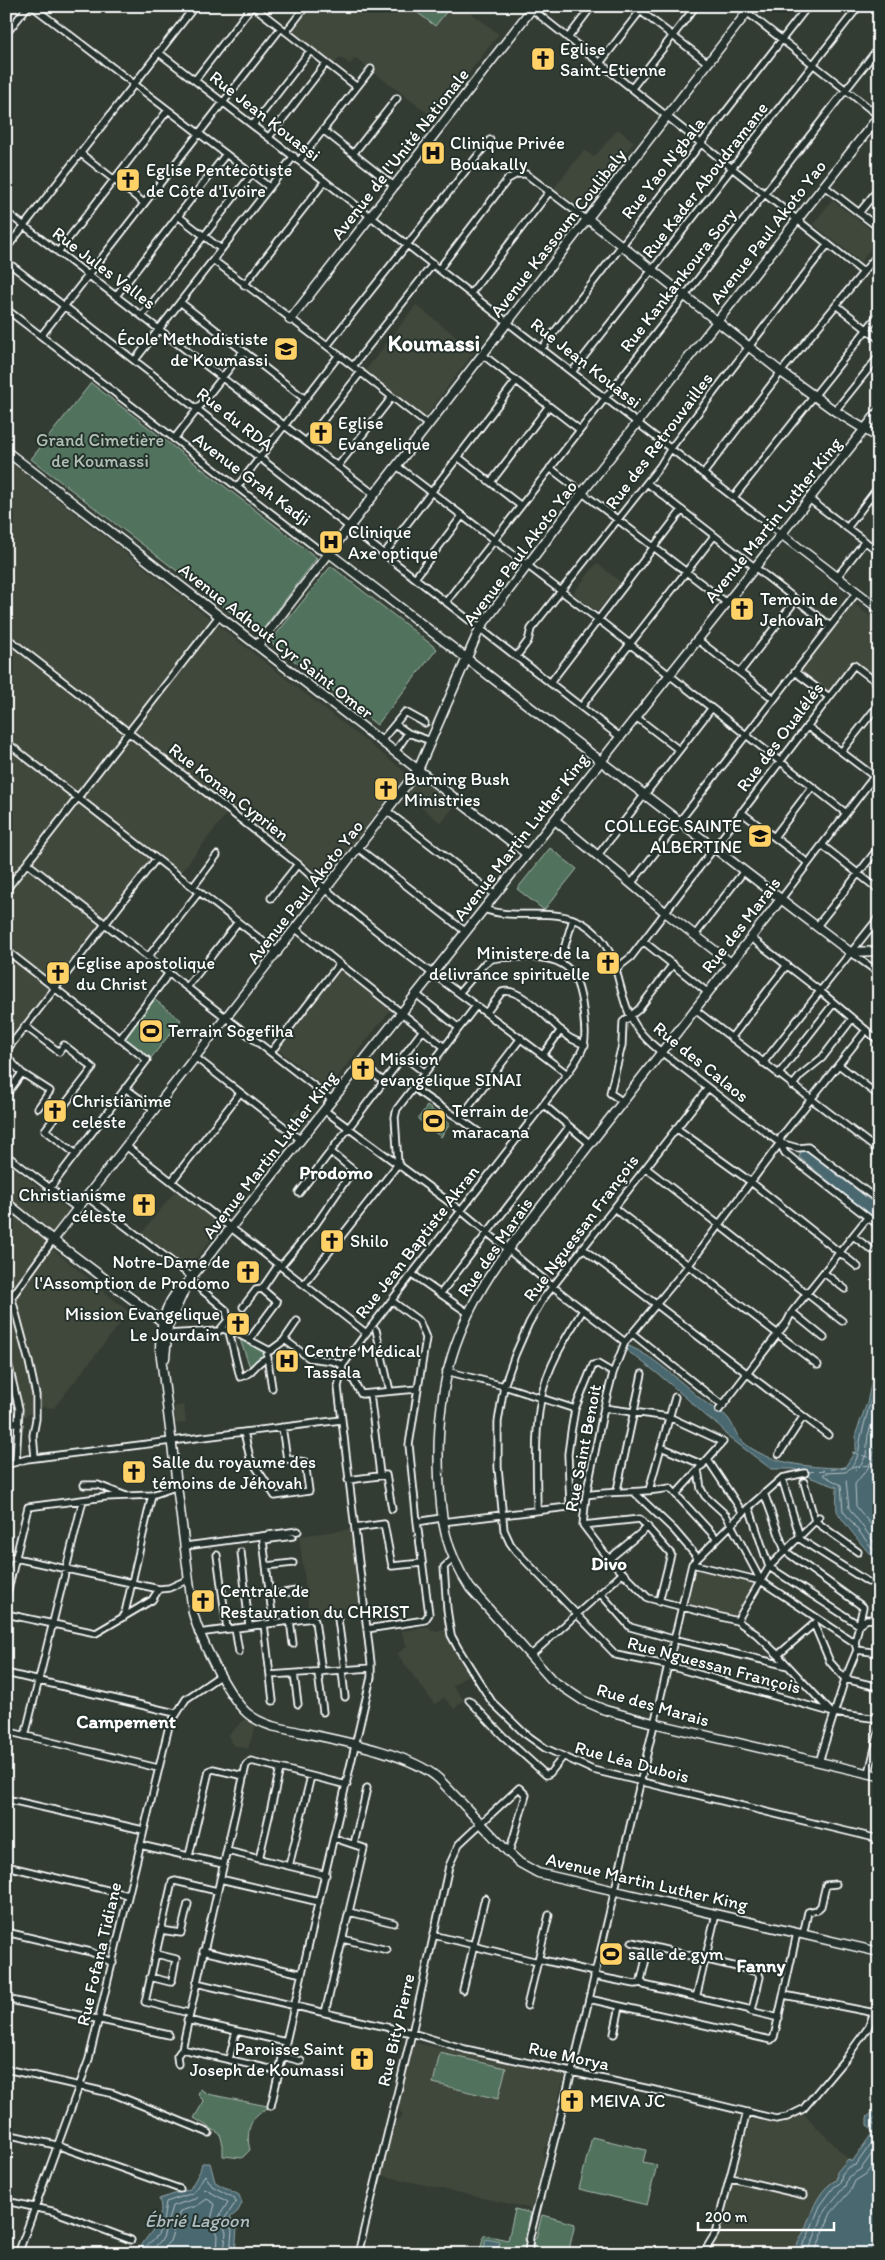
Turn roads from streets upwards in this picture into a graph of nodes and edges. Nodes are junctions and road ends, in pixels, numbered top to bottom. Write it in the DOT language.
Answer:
graph roads {
  1 [pos="28,6"];
  2 [pos="32,6"];
  3 [pos="195,6"];
  4 [pos="252,6"];
  5 [pos="306,6"];
  6 [pos="592,6"];
  7 [pos="634,6"];
  8 [pos="696,6"];
  9 [pos="739,6"];
  10 [pos="808,6"];
  11 [pos="859,6"];
  12 [pos="531,7"];
  13 [pos="642,9"];
  14 [pos="750,10"];
  15 [pos="283,30"];
  16 [pos="6,34"];
  17 [pos="673,36"];
  18 [pos="568,38"];
  19 [pos="782,39"];
  20 [pos="879,47"];
  21 [pos="310,50"];
  22 [pos="158,52"];
  23 [pos="326,63"];
  24 [pos="600,63"];
  25 [pos="708,63"];
  26 [pos="813,65"];
  27 [pos="371,69"];
  28 [pos="195,80"];
  29 [pos="134,84"];
  30 [pos="357,87"];
  31 [pos="632,88"];
  32 [pos="845,89"];
  33 [pos="396,98"];
  34 [pos="223,102"];
  35 [pos="168,110"];
  36 [pos="667,116"];
  37 [pos="879,116"];
  38 [pos="252,125"];
  39 [pos="322,130"];
  40 [pos="199,133"];
  41 [pos="269,137"];
  42 [pos="490,140"];
  43 [pos="702,143"];
  44 [pos="80,153"];
  45 [pos="226,154"];
  46 [pos="353,154"];
  47 [pos="296,159"];
  48 [pos="733,168"];
  49 [pos="252,174"];
  50 [pos="114,180"];
  51 [pos="325,181"];
  52 [pos="394,186"];
  53 [pos="824,186"];
  54 [pos="270,187"];
  55 [pos="879,188"];
  56 [pos="550,192"];
  57 [pos="765,192"];
  58 [pos="144,203"];
  59 [pos="6,212"];
  60 [pos="859,213"];
  61 [pos="178,216"];
  62 [pos="371,216"];
  63 [pos="797,219"];
  64 [pos="587,220"];
  65 [pos="25,226"];
  66 [pos="879,228"];
  67 [pos="204,236"];
  68 [pos="406,243"];
  69 [pos="828,244"];
  70 [pos="621,245"];
  71 [pos="6,249"];
  72 [pos="221,249"];
  73 [pos="58,252"];
  74 [pos="879,253"];
  75 [pos="213,260"];
  76 [pos="6,261"];
  77 [pos="433,264"];
  78 [pos="439,269"];
  79 [pos="654,270"];
  80 [pos="863,272"];
  81 [pos="88,275"];
  82 [pos="244,285"];
  83 [pos="471,294"];
  84 [pos="116,296"];
  85 [pos="685,296"];
  86 [pos="180,302"];
  87 [pos="836,305"];
  88 [pos="64,306"];
  89 [pos="6,309"];
  90 [pos="879,314"];
  91 [pos="142,316"];
  92 [pos="290,320"];
  93 [pos="717,321"];
  94 [pos="508,322"];
  95 [pos="159,329"];
  96 [pos="866,330"];
  97 [pos="41,336"];
  98 [pos="879,340"];
  99 [pos="327,346"];
  100 [pos="750,347"];
  101 [pos="542,348"];
  102 [pos="243,351"];
  103 [pos="339,355"];
  104 [pos="483,355"];
  105 [pos="879,356"];
  106 [pos="135,360"];
  107 [pos="353,366"];
  108 [pos="360,372"];
  109 [pos="572,372"];
  110 [pos="781,372"];
  111 [pos="222,378"];
  112 [pos="516,381"];
  113 [pos="814,395"];
  114 [pos="392,397"];
  115 [pos="606,398"];
  116 [pos="305,399"];
  117 [pos="549,406"];
  118 [pos="198,409"];
  119 [pos="835,411"];
  120 [pos="879,411"];
  121 [pos="638,423"];
  122 [pos="285,426"];
  123 [pos="428,426"];
  124 [pos="865,429"];
  125 [pos="580,430"];
  126 [pos="879,438"];
  127 [pos="174,439"];
  128 [pos="306,442"];
  129 [pos="671,448"];
  130 [pos="6,450"];
  131 [pos="260,457"];
  132 [pos="458,457"];
  133 [pos="338,466"];
  134 [pos="396,466"];
  135 [pos="550,468"];
  136 [pos="703,474"];
  137 [pos="491,482"];
  138 [pos="647,483"];
  139 [pos="879,486"];
  140 [pos="237,487"];
  141 [pos="431,492"];
  142 [pos="582,493"];
  143 [pos="374,495"];
  144 [pos="734,497"];
  145 [pos="809,499"];
  146 [pos="522,506"];
  147 [pos="682,510"];
  148 [pos="462,516"];
  149 [pos="619,520"];
  150 [pos="350,527"];
  151 [pos="847,528"];
  152 [pos="781,534"];
  153 [pos="714,536"];
  154 [pos="494,540"];
  155 [pos="865,541"];
  156 [pos="654,547"];
  157 [pos="879,552"];
  158 [pos="330,553"];
  159 [pos="384,554"];
  160 [pos="528,566"];
  161 [pos="754,568"];
  162 [pos="687,572"];
  163 [pos="837,577"];
  164 [pos="415,578"];
  165 [pos="561,591"];
  166 [pos="857,592"];
  167 [pos="796,600"];
  168 [pos="446,602"];
  169 [pos="727,603"];
  170 [pos="879,609"];
  171 [pos="219,616"];
  172 [pos="599,620"];
  173 [pos="830,626"];
  174 [pos="480,628"];
  175 [pos="7,640"];
  176 [pos="698,640"];
  177 [pos="258,645"];
  178 [pos="630,645"];
  179 [pos="516,657"];
  180 [pos="466,658"];
  181 [pos="740,672"];
  182 [pos="795,672"];
  183 [pos="668,676"];
  184 [pos="550,683"];
  185 [pos="879,684"];
  186 [pos="829,697"];
  187 [pos="774,698"];
  188 [pos="879,704"];
  189 [pos="582,707"];
  190 [pos="711,709"];
  191 [pos="636,717"];
  192 [pos="425,723"];
  193 [pos="395,724"];
  194 [pos="808,726"];
  195 [pos="129,733"];
  196 [pos="408,733"];
  197 [pos="746,736"];
  198 [pos="620,737"];
  199 [pos="381,741"];
  200 [pos="431,741"];
  201 [pos="6,742"];
  202 [pos="680,750"];
  203 [pos="395,752"];
  204 [pos="842,752"];
  205 [pos="602,760"];
  206 [pos="780,762"];
  207 [pos="418,770"];
  208 [pos="879,770"];
  209 [pos="876,778"];
  210 [pos="812,787"];
  211 [pos="644,794"];
  212 [pos="78,798"];
  213 [pos="387,811"];
  214 [pos="741,812"];
  215 [pos="846,813"];
  216 [pos="554,820"];
  217 [pos="679,822"];
  218 [pos="774,837"];
  219 [pos="822,845"];
  220 [pos="358,848"];
  221 [pos="714,848"];
  222 [pos="879,848"];
  223 [pos="528,854"];
  224 [pos="217,855"];
  225 [pos="598,855"];
  226 [pos="156,859"];
  227 [pos="808,863"];
  228 [pos="28,864"];
  229 [pos="298,864"];
  230 [pos="744,871"];
  231 [pos="858,874"];
  232 [pos="631,884"];
  233 [pos="193,887"];
  234 [pos="6,890"];
  235 [pos="326,890"];
  236 [pos="879,890"];
  237 [pos="199,892"];
  238 [pos="495,895"];
  239 [pos="271,898"];
  240 [pos="781,899"];
  241 [pos="484,909"];
  242 [pos="665,912"];
  243 [pos="879,918"];
  244 [pos="573,919"];
  245 [pos="238,922"];
  246 [pos="105,924"];
  247 [pos="817,926"];
  248 [pos="296,929"];
  249 [pos="466,932"];
  250 [pos="696,935"];
  251 [pos="750,937"];
  252 [pos="643,941"];
  253 [pos="6,950"];
  254 [pos="879,951"];
  255 [pos="850,952"];
  256 [pos="278,953"];
  257 [pos="148,957"];
  258 [pos="560,962"];
  259 [pos="731,963"];
  260 [pos="339,964"];
  261 [pos="673,964"];
  262 [pos="787,965"];
  263 [pos="617,968"];
  264 [pos="169,973"];
  265 [pos="432,973"];
  266 [pos="879,973"];
  267 [pos="186,987"];
  268 [pos="54,988"];
  269 [pos="820,991"];
  270 [pos="707,992"];
  271 [pos="459,993"];
  272 [pos="416,994"];
  273 [pos="834,1003"];
  274 [pos="476,1006"];
  275 [pos="694,1009"];
  276 [pos="401,1013"];
  277 [pos="486,1013"];
  278 [pos="630,1016"];
  279 [pos="226,1018"];
  280 [pos="852,1018"];
  281 [pos="25,1026"];
  282 [pos="459,1028"];
  283 [pos="423,1030"];
  284 [pos="561,1030"];
  285 [pos="866,1030"];
  286 [pos="521,1038"];
  287 [pos="731,1038"];
  288 [pos="120,1039"];
  289 [pos="879,1041"];
  290 [pos="585,1045"];
  291 [pos="443,1046"];
  292 [pos="6,1051"];
  293 [pos="660,1051"];
  294 [pos="270,1052"];
  295 [pos="543,1055"];
  296 [pos="6,1056"];
  297 [pos="403,1056"];
  298 [pos="196,1057"];
  299 [pos="763,1063"];
  300 [pos="361,1064"];
  301 [pos="838,1065"];
  302 [pos="22,1072"];
  303 [pos="424,1072"];
  304 [pos="567,1074"];
  305 [pos="778,1075"];
  306 [pos="383,1081"];
  307 [pos="792,1086"];
  308 [pos="413,1087"];
  309 [pos="125,1088"];
  310 [pos="708,1088"];
  311 [pos="240,1093"];
  312 [pos="6,1095"];
  313 [pos="879,1096"];
  314 [pos="332,1100"];
  315 [pos="810,1100"];
  316 [pos="622,1101"];
  317 [pos="544,1104"];
  318 [pos="38,1108"];
  319 [pos="155,1110"];
  320 [pos="324,1110"];
  321 [pos="461,1117"];
  322 [pos="570,1127"];
  323 [pos="349,1128"];
  324 [pos="676,1128"];
  325 [pos="481,1134"];
  326 [pos="301,1140"];
  327 [pos="589,1143"];
  328 [pos="780,1143"];
  329 [pos="126,1146"];
  330 [pos="879,1151"];
  331 [pos="331,1152"];
  332 [pos="76,1154"];
  333 [pos="6,1155"];
  334 [pos="398,1164"];
  335 [pos="646,1168"];
  336 [pos="172,1180"];
  337 [pos="751,1182"];
  338 [pos="50,1188"];
  339 [pos="299,1193"];
  340 [pos="87,1197"];
  341 [pos="879,1201"];
  342 [pos="6,1202"];
  343 [pos="614,1208"];
  344 [pos="78,1209"];
  345 [pos="460,1210"];
  346 [pos="867,1218"];
  347 [pos="719,1224"];
  348 [pos="879,1226"];
  349 [pos="231,1228"];
  350 [pos="487,1232"];
  351 [pos="853,1236"];
  352 [pos="53,1240"];
  353 [pos="582,1248"];
  354 [pos="508,1250"];
  355 [pos="872,1250"];
  356 [pos="840,1252"];
  357 [pos="280,1265"];
  358 [pos="688,1266"];
  359 [pos="858,1267"];
  360 [pos="824,1273"];
  361 [pos="412,1274"];
  362 [pos="190,1280"];
  363 [pos="304,1284"];
  364 [pos="552,1286"];
  365 [pos="262,1289"];
  366 [pos="845,1289"];
  367 [pos="441,1293"];
  368 [pos="808,1294"];
  369 [pos="12,1299"];
  370 [pos="392,1301"];
  371 [pos="6,1305"];
  372 [pos="656,1305"];
  373 [pos="243,1307"];
  374 [pos="584,1310"];
  375 [pos="792,1312"];
  376 [pos="468,1313"];
  377 [pos="297,1321"];
  378 [pos="842,1321"];
  379 [pos="165,1324"];
  380 [pos="222,1329"];
  381 [pos="376,1330"];
  382 [pos="229,1332"];
  383 [pos="366,1333"];
  384 [pos="163,1334"];
  385 [pos="633,1334"];
  386 [pos="778,1334"];
  387 [pos="824,1338"];
  388 [pos="249,1340"];
  389 [pos="284,1340"];
  390 [pos="626,1342"];
  391 [pos="267,1350"];
  392 [pos="6,1354"];
  393 [pos="268,1358"];
  394 [pos="818,1365"];
  395 [pos="341,1368"];
  396 [pos="446,1371"];
  397 [pos="613,1373"];
  398 [pos="642,1374"];
  399 [pos="747,1376"];
  400 [pos="504,1386"];
  401 [pos="272,1388"];
  402 [pos="417,1390"];
  403 [pos="390,1391"];
  404 [pos="370,1394"];
  405 [pos="674,1397"];
  406 [pos="541,1398"];
  407 [pos="604,1408"];
  408 [pos="575,1409"];
  409 [pos="6,1411"];
  410 [pos="634,1412"];
  411 [pos="669,1417"];
  412 [pos="803,1417"];
  413 [pos="341,1420"];
  414 [pos="19,1425"];
  415 [pos="282,1428"];
  416 [pos="244,1432"];
  417 [pos="828,1435"];
  418 [pos="173,1440"];
  419 [pos="661,1447"];
  420 [pos="780,1454"];
  421 [pos="34,1458"];
  422 [pos="16,1461"];
  423 [pos="705,1462"];
  424 [pos="7,1467"];
  425 [pos="698,1470"];
  426 [pos="804,1473"];
  427 [pos="380,1474"];
  428 [pos="782,1478"];
  429 [pos="348,1480"];
  430 [pos="804,1482"];
  431 [pos="84,1485"];
  432 [pos="178,1486"];
  433 [pos="617,1490"];
  434 [pos="649,1490"];
  435 [pos="634,1492"];
  436 [pos="677,1493"];
  437 [pos="764,1493"];
  438 [pos="152,1495"];
  439 [pos="586,1495"];
  440 [pos="128,1496"];
  441 [pos="83,1500"];
  442 [pos="585,1504"];
  443 [pos="570,1506"];
  444 [pos="749,1507"];
  445 [pos="392,1509"];
  446 [pos="537,1510"];
  447 [pos="743,1513"];
  448 [pos="502,1514"];
  449 [pos="817,1519"];
  450 [pos="442,1520"];
  451 [pos="417,1522"];
  452 [pos="583,1525"];
  453 [pos="732,1525"];
  454 [pos="648,1527"];
  455 [pos="355,1528"];
  456 [pos="298,1532"];
  457 [pos="293,1536"];
  458 [pos="799,1538"];
  459 [pos="717,1539"];
  460 [pos="186,1546"];
  461 [pos="784,1551"];
  462 [pos="241,1552"];
  463 [pos="858,1552"];
  464 [pos="217,1554"];
  465 [pos="6,1556"];
  466 [pos="698,1558"];
  467 [pos="16,1559"];
  468 [pos="453,1559"];
  469 [pos="610,1559"];
  470 [pos="293,1563"];
  471 [pos="422,1563"];
  472 [pos="692,1564"];
  473 [pos="266,1566"];
  474 [pos="769,1567"];
  475 [pos="66,1569"];
  476 [pos="623,1573"];
  477 [pos="189,1579"];
  478 [pos="761,1580"];
  479 [pos="868,1582"];
  480 [pos="132,1584"];
  481 [pos="159,1589"];
  482 [pos="296,1591"];
  483 [pos="600,1593"];
  484 [pos="270,1595"];
  485 [pos="6,1598"];
  486 [pos="659,1602"];
  487 [pos="682,1607"];
  488 [pos="6,1614"];
  489 [pos="576,1615"];
  490 [pos="124,1617"];
  491 [pos="338,1619"];
  492 [pos="290,1620"];
  493 [pos="879,1620"];
  494 [pos="737,1621"];
  495 [pos="273,1622"];
  496 [pos="816,1622"];
  497 [pos="51,1624"];
  498 [pos="264,1624"];
  499 [pos="859,1625"];
  500 [pos="249,1626"];
  501 [pos="235,1628"];
  502 [pos="227,1629"];
  503 [pos="367,1629"];
  504 [pos="198,1633"];
  505 [pos="673,1639"];
  506 [pos="293,1644"];
  507 [pos="856,1647"];
  508 [pos="239,1652"];
  509 [pos="879,1653"];
  510 [pos="778,1655"];
  511 [pos="530,1656"];
  512 [pos="666,1665"];
  513 [pos="788,1666"];
  514 [pos="371,1668"];
  515 [pos="343,1670"];
  516 [pos="6,1673"];
  517 [pos="320,1673"];
  518 [pos="294,1674"];
  519 [pos="221,1675"];
  520 [pos="270,1675"];
  521 [pos="845,1679"];
  522 [pos="38,1681"];
  523 [pos="879,1687"];
  524 [pos="344,1697"];
  525 [pos="469,1700"];
  526 [pos="272,1702"];
  527 [pos="298,1704"];
  528 [pos="323,1712"];
  529 [pos="832,1712"];
  530 [pos="175,1714"];
  531 [pos="879,1719"];
  532 [pos="653,1723"];
  533 [pos="879,1730"];
  534 [pos="6,1732"];
  535 [pos="25,1736"];
  536 [pos="877,1745"];
  537 [pos="356,1746"];
  538 [pos="562,1758"];
  539 [pos="819,1762"];
  540 [pos="158,1768"];
  541 [pos="280,1769"];
  542 [pos="869,1773"];
  543 [pos="244,1776"];
  544 [pos="311,1776"];
  545 [pos="879,1776"];
  546 [pos="639,1782"];
  547 [pos="347,1785"];
  548 [pos="367,1788"];
  549 [pos="6,1798"];
  550 [pos="480,1823"];
  551 [pos="143,1830"];
  552 [pos="334,1838"];
  553 [pos="879,1839"];
  554 [pos="354,1844"];
  555 [pos="140,1845"];
  556 [pos="226,1851"];
  557 [pos="509,1853"];
  558 [pos="189,1856"];
  559 [pos="259,1859"];
  560 [pos="223,1864"];
  561 [pos="6,1866"];
  562 [pos="289,1866"];
  563 [pos="326,1875"];
  564 [pos="220,1879"];
  565 [pos="836,1884"];
  566 [pos="613,1890"];
  567 [pos="217,1891"];
  568 [pos="128,1895"];
  569 [pos="485,1898"];
  570 [pos="319,1902"];
  571 [pos="188,1904"];
  572 [pos="349,1912"];
  573 [pos="716,1914"];
  574 [pos="549,1915"];
  575 [pos="394,1922"];
  576 [pos="161,1930"];
  577 [pos="6,1932"];
  578 [pos="800,1934"];
  579 [pos="434,1935"];
  580 [pos="343,1939"];
  581 [pos="632,1942"];
  582 [pos="474,1946"];
  583 [pos="649,1946"];
  584 [pos="387,1950"];
  585 [pos="203,1951"];
  586 [pos="879,1952"];
  587 [pos="156,1954"];
  588 [pos="705,1958"];
  589 [pos="538,1961"];
  590 [pos="112,1964"];
  591 [pos="302,1974"];
  592 [pos="594,1974"];
  593 [pos="150,1977"];
  594 [pos="196,1983"];
  595 [pos="642,1983"];
  596 [pos="463,1990"];
  597 [pos="784,1995"];
  598 [pos="696,1998"];
  599 [pos="6,1999"];
  600 [pos="589,1999"];
  601 [pos="879,1999"];
  602 [pos="294,2006"];
  603 [pos="527,2006"];
  604 [pos="620,2006"];
  605 [pos="750,2010"];
  606 [pos="189,2013"];
  607 [pos="325,2013"];
  608 [pos="875,2013"];
  609 [pos="778,2018"];
  610 [pos="100,2019"];
  611 [pos="187,2020"];
  612 [pos="236,2031"];
  613 [pos="412,2033"];
  614 [pos="614,2034"];
  615 [pos="170,2035"];
  616 [pos="286,2042"];
  617 [pos="182,2049"];
  618 [pos="282,2056"];
  619 [pos="229,2059"];
  620 [pos="301,2061"];
  621 [pos="178,2064"];
  622 [pos="6,2069"];
  623 [pos="279,2071"];
  624 [pos="572,2071"];
  625 [pos="80,2086"];
  626 [pos="270,2106"];
  627 [pos="747,2112"];
  628 [pos="209,2133"];
  629 [pos="6,2134"];
  630 [pos="56,2145"];
  631 [pos="731,2178"];
  632 [pos="180,2190"];
  633 [pos="804,2195"];
  634 [pos="6,2201"];
  635 [pos="34,2206"];
  636 [pos="131,2240"];
  637 [pos="18,2254"];
  638 [pos="358,2254"];
  639 [pos="528,2254"];
  640 [pos="703,2254"];
  1 -- 16 [label="street"];
  2 -- 29 [label="street"];
  3 -- 22 [label="street"];
  4 -- 15 [label="street"];
  4 -- 28 [label="street"];
  5 -- 15 [label="street"];
  6 -- 18 [label="street"];
  7 -- 13 [label="street"];
  8 -- 17 [label="street"];
  9 -- 14 [label="street"];
  10 -- 19 [label="street, Rue Yao N'gbala"];
  11 -- 26 [label="street, Rue Kader Aboudramane"];
  12 -- 18 [label="street"];
  12 -- 52 [label="street, Avenue de l'Unité Nationale"];
  13 -- 17 [label="street"];
  13 -- 24 [label="street"];
  14 -- 19 [label="street"];
  14 -- 25 [label="street, Avenue Kassoum Coulibaly"];
  15 -- 21 [label="street"];
  15 -- 34 [label="street"];
  17 -- 25 [label="street"];
  17 -- 31 [label="street"];
  18 -- 24 [label="street"];
  19 -- 26 [label="street"];
  19 -- 43 [label="street, Rue Yao N'gbala"];
  20 -- 32 [label="street, Rue Kankankoura Sory"];
  21 -- 23 [label="street"];
  21 -- 38 [label="street"];
  22 -- 28 [label="street, Rue Jean Kouassi"];
  22 -- 29 [label="street"];
  23 -- 30 [label="street"];
  23 -- 41 [label="street"];
  24 -- 31 [label="street"];
  25 -- 36 [label="street, Avenue Kassoum Coulibaly"];
  26 -- 32 [label="street"];
  26 -- 48 [label="street, Rue Kader Aboudramane"];
  27 -- 30 [label="street"];
  28 -- 34 [label="street, Rue Jean Kouassi"];
  29 -- 35 [label="street"];
  29 -- 44 [label="street"];
  30 -- 39 [label="street"];
  31 -- 36 [label="street"];
  32 -- 37 [label="street"];
  32 -- 57 [label="street, Rue Kankankoura Sory"];
  33 -- 46 [label="street"];
  34 -- 38 [label="street, Rue Jean Kouassi"];
  34 -- 40 [label="street"];
  35 -- 40 [label="street"];
  35 -- 50 [label="street"];
  36 -- 43 [label="street"];
  36 -- 64 [label="street, Avenue Kassoum Coulibaly"];
  37 -- 53 [label="street, Avenue Paul Akoto Yao"];
  38 -- 41 [label="street, Rue Jean Kouassi"];
  39 -- 46 [label="street"];
  39 -- 47 [label="street"];
  40 -- 45 [label="street"];
  40 -- 58 [label="street"];
  41 -- 47 [label="street, Rue Jean Kouassi"];
  42 -- 68 [label="street"];
  43 -- 48 [label="street"];
  43 -- 70 [label="street, Rue Yao N'gbala"];
  44 -- 50 [label="street"];
  44 -- 65 [label="street"];
  45 -- 49 [label="street"];
  45 -- 61 [label="street"];
  46 -- 52 [label="street"];
  47 -- 51 [label="street, Rue Jean Kouassi"];
  47 -- 54 [label="street"];
  48 -- 57 [label="street"];
  48 -- 79 [label="street, Rue Kader Aboudramane"];
  49 -- 54 [label="street"];
  49 -- 67 [label="street"];
  50 -- 58 [label="street"];
  50 -- 73 [label="street"];
  51 -- 62 [label="street, Rue Jean Kouassi"];
  51 -- 82 [label="street"];
  52 -- 62 [label="street, Avenue de l'Unité Nationale"];
  53 -- 60 [label="street"];
  53 -- 63 [label="street, Avenue Paul Akoto Yao"];
  54 -- 72 [label="street"];
  55 -- 60 [label="street"];
  56 -- 64 [label="street"];
  56 -- 78 [label="street"];
  56 -- 83 [label="street"];
  57 -- 63 [label="street"];
  57 -- 85 [label="street, Rue Kankankoura Sory"];
  58 -- 81 [label="street"];
  59 -- 65 [label="street, Rue Jules Valles"];
  60 -- 66 [label="street"];
  61 -- 67 [label="street"];
  61 -- 84 [label="street"];
  62 -- 68 [label="street, Rue Jean Kouassi"];
  62 -- 92 [label="street, Avenue de l'Unité Nationale"];
  63 -- 69 [label="street"];
  63 -- 93 [label="street, Avenue Paul Akoto Yao"];
  64 -- 70 [label="street"];
  64 -- 94 [label="street, Avenue Kassoum Coulibaly"];
  65 -- 71 [label="street"];
  65 -- 73 [label="street, Rue Jules Valles"];
  67 -- 72 [label="street"];
  67 -- 91 [label="street"];
  68 -- 77 [label="street, Rue Jean Kouassi"];
  68 -- 99 [label="street"];
  69 -- 80 [label="street"];
  69 -- 100 [label="street, Rue des Retrouvailles"];
  70 -- 79 [label="street"];
  70 -- 101 [label="street, Rue Yao N'gbala"];
  72 -- 75 [label="street"];
  73 -- 81 [label="street, Rue Jules Valles"];
  74 -- 80 [label="street"];
  75 -- 82 [label="street"];
  75 -- 86 [label="street"];
  76 -- 88 [label="street, Rue du RDA"];
  77 -- 78 [label="street, Rue Jean Kouassi"];
  77 -- 107 [label="street"];
  78 -- 83 [label="street, Rue Jean Kouassi"];
  79 -- 85 [label="street"];
  79 -- 109 [label="street, Rue Kader Aboudramane"];
  80 -- 87 [label="street"];
  81 -- 84 [label="street, Rue Jules Valles"];
  81 -- 88 [label="street"];
  82 -- 92 [label="street"];
  83 -- 94 [label="street, Rue Jean Kouassi"];
  84 -- 91 [label="street, Rue Jules Valles"];
  85 -- 93 [label="street"];
  85 -- 115 [label="street, Rue Kankankoura Sory"];
  86 -- 95 [label="street"];
  86 -- 102 [label="street"];
  87 -- 96 [label="street"];
  87 -- 110 [label="street"];
  88 -- 97 [label="street"];
  88 -- 106 [label="street, Rue du RDA"];
  89 -- 97 [label="street, Avenue Grah Kadji"];
  90 -- 96 [label="street"];
  91 -- 95 [label="street, Rue Jules Valles"];
  92 -- 99 [label="street"];
  93 -- 100 [label="street"];
  93 -- 121 [label="street, Avenue Paul Akoto Yao"];
  94 -- 101 [label="street, Rue Jean Kouassi"];
  94 -- 104 [label="street, Avenue Kassoum Coulibaly"];
  95 -- 106 [label="street"];
  95 -- 111 [label="street, Rue Jules Valles"];
  96 -- 98 [label="street"];
  96 -- 113 [label="street"];
  97 -- 127 [label="street, Avenue Grah Kadji"];
  99 -- 103 [label="street"];
  100 -- 110 [label="street"];
  100 -- 129 [label="street, Rue des Retrouvailles"];
  101 -- 109 [label="street, Rue Jean Kouassi"];
  102 -- 111 [label="street"];
  102 -- 116 [label="street"];
  103 -- 107 [label="street"];
  103 -- 116 [label="street"];
  104 -- 112 [label="street"];
  104 -- 123 [label="street, Avenue Kassoum Coulibaly"];
  105 -- 119 [label="street"];
  106 -- 118 [label="street, Rue du RDA"];
  107 -- 108 [label="street"];
  108 -- 114 [label="street"];
  108 -- 128 [label="street"];
  109 -- 115 [label="street, Rue Jean Kouassi"];
  110 -- 113 [label="street"];
  110 -- 136 [label="street"];
  111 -- 118 [label="street"];
  111 -- 122 [label="street, Rue Jules Valles"];
  112 -- 117 [label="street"];
  112 -- 132 [label="street"];
  113 -- 119 [label="street"];
  113 -- 144 [label="street"];
  114 -- 123 [label="street"];
  114 -- 133 [label="street"];
  115 -- 121 [label="street, Rue Jean Kouassi"];
  115 -- 125 [label="street, Rue Kankankoura Sory"];
  116 -- 122 [label="street"];
  117 -- 125 [label="street"];
  117 -- 137 [label="street"];
  118 -- 127 [label="street"];
  118 -- 131 [label="street, Rue du RDA"];
  119 -- 124 [label="street"];
  120 -- 124 [label="street, Avenue Martin Luther King"];
  121 -- 129 [label="street, Rue Jean Kouassi"];
  121 -- 142 [label="street, Avenue Paul Akoto Yao"];
  122 -- 128 [label="street, Rue Jules Valles"];
  122 -- 131 [label="street"];
  123 -- 134 [label="street, Avenue Kassoum Coulibaly"];
  124 -- 126 [label="street"];
  124 -- 145 [label="street, Avenue Martin Luther King"];
  125 -- 135 [label="street, Rue Kankankoura Sory"];
  127 -- 140 [label="street, Avenue Grah Kadji"];
  128 -- 133 [label="street, Rue Jules Valles"];
  129 -- 136 [label="street, Rue Jean Kouassi"];
  129 -- 138 [label="street, Rue des Retrouvailles"];
  130 -- 171 [label="street, Avenue Adhout Cyr Saint Omer"];
  131 -- 140 [label="street"];
  131 -- 150 [label="street, Rue du RDA"];
  132 -- 137 [label="street"];
  132 -- 141 [label="street"];
  133 -- 143 [label="street, Rue Jules Valles"];
  134 -- 141 [label="street"];
  134 -- 143 [label="street, Avenue Kassoum Coulibaly"];
  135 -- 142 [label="street"];
  135 -- 146 [label="street, Rue Kankankoura Sory"];
  136 -- 144 [label="street, Rue Jean Kouassi"];
  137 -- 146 [label="street"];
  138 -- 147 [label="street"];
  138 -- 149 [label="street, Rue des Retrouvailles"];
  139 -- 151 [label="street"];
  140 -- 158 [label="street, Avenue Grah Kadji"];
  141 -- 148 [label="street"];
  141 -- 159 [label="street"];
  142 -- 149 [label="street"];
  142 -- 160 [label="street, Avenue Paul Akoto Yao"];
  143 -- 150 [label="street, Avenue Kassoum Coulibaly"];
  144 -- 152 [label="street, Rue Jean Kouassi"];
  145 -- 151 [label="street"];
  145 -- 152 [label="street, Avenue Martin Luther King"];
  146 -- 154 [label="street, Rue Kankankoura Sory"];
  147 -- 153 [label="street"];
  147 -- 156 [label="street"];
  148 -- 154 [label="street"];
  148 -- 164 [label="street"];
  149 -- 156 [label="street"];
  149 -- 165 [label="street, Rue des Retrouvailles"];
  150 -- 158 [label="street, Avenue Kassoum Coulibaly"];
  150 -- 159 [label="street, Rue du RDA"];
  151 -- 155 [label="street"];
  152 -- 161 [label="street, Avenue Martin Luther King"];
  152 -- 163 [label="street"];
  153 -- 161 [label="street"];
  153 -- 162 [label="street"];
  154 -- 160 [label="street"];
  154 -- 168 [label="street, Rue Kankankoura Sory"];
  155 -- 157 [label="street"];
  155 -- 163 [label="street"];
  156 -- 162 [label="street"];
  156 -- 172 [label="street"];
  158 -- 177 [label="street, Avenue Kassoum Coulibaly"];
  158 -- 180 [label="street, Avenue Grah Kadji"];
  159 -- 164 [label="street, Rue du RDA"];
  160 -- 165 [label="street"];
  160 -- 174 [label="street, Avenue Paul Akoto Yao"];
  161 -- 167 [label="street"];
  161 -- 169 [label="street, Avenue Martin Luther King"];
  162 -- 169 [label="street"];
  162 -- 178 [label="street"];
  163 -- 166 [label="street"];
  164 -- 168 [label="street, Rue du RDA"];
  165 -- 172 [label="street"];
  165 -- 179 [label="street, Rue des Retrouvailles"];
  166 -- 170 [label="street"];
  166 -- 173 [label="street"];
  167 -- 173 [label="street"];
  167 -- 181 [label="street"];
  168 -- 174 [label="street, Rue du RDA"];
  169 -- 176 [label="street, Avenue Martin Luther King"];
  171 -- 177 [label="street, Avenue Adhout Cyr Saint Omer"];
  171 -- 195 [label="street"];
  172 -- 178 [label="street"];
  172 -- 184 [label="street"];
  173 -- 182 [label="street"];
  174 -- 179 [label="street, Rue du RDA"];
  174 -- 180 [label="street, Avenue Paul Akoto Yao"];
  175 -- 195 [label="street, Rue Konan Cyprien"];
  176 -- 181 [label="street"];
  176 -- 183 [label="street, Avenue Martin Luther King"];
  177 -- 199 [label="street, Avenue Adhout Cyr Saint Omer"];
  178 -- 183 [label="street"];
  178 -- 189 [label="street"];
  179 -- 184 [label="street, Rue du RDA"];
  180 -- 200 [label="street, Avenue Paul Akoto Yao"];
  180 -- 205 [label="street, Avenue Grah Kadji"];
  181 -- 187 [label="street"];
  182 -- 186 [label="street"];
  182 -- 187 [label="street"];
  183 -- 190 [label="street"];
  183 -- 191 [label="street, Avenue Martin Luther King"];
  184 -- 189 [label="street, Rue du RDA"];
  185 -- 186 [label="street, Rue des Oualélés"];
  186 -- 194 [label="street, Rue des Oualélés"];
  187 -- 197 [label="street"];
  188 -- 204 [label="street"];
  189 -- 198 [label="street, Rue du RDA"];
  190 -- 197 [label="street"];
  190 -- 202 [label="street"];
  191 -- 198 [label="street, Avenue Martin Luther King"];
  191 -- 202 [label="street"];
  192 -- 193 [label="street"];
  193 -- 196 [label="street"];
  193 -- 199 [label="street"];
  194 -- 204 [label="street"];
  194 -- 206 [label="street, Rue des Oualélés"];
  195 -- 212 [label="street"];
  195 -- 229 [label="street, Rue Konan Cyprien"];
  196 -- 200 [label="street"];
  196 -- 203 [label="street"];
  197 -- 206 [label="street"];
  197 -- 217 [label="street"];
  198 -- 205 [label="street, Avenue Martin Luther King"];
  199 -- 203 [label="street, Avenue Adhout Cyr Saint Omer"];
  200 -- 207 [label="street, Avenue Paul Akoto Yao"];
  201 -- 212 [label="street"];
  202 -- 211 [label="street"];
  203 -- 207 [label="street, Avenue Adhout Cyr Saint Omer"];
  204 -- 209 [label="street"];
  205 -- 211 [label="street, Avenue Grah Kadji"];
  205 -- 216 [label="street, Avenue Martin Luther King"];
  206 -- 210 [label="street"];
  206 -- 214 [label="street, Rue des Oualélés"];
  207 -- 213 [label="street, Avenue Paul Akoto Yao"];
  207 -- 223 [label="street, Avenue Adhout Cyr Saint Omer"];
  208 -- 209 [label="street, Rue des Marais"];
  209 -- 215 [label="street, Rue des Marais"];
  210 -- 215 [label="street"];
  210 -- 218 [label="street"];
  211 -- 217 [label="street, Avenue Grah Kadji"];
  211 -- 225 [label="street"];
  212 -- 226 [label="street"];
  212 -- 228 [label="street"];
  213 -- 220 [label="street, Avenue Paul Akoto Yao"];
  213 -- 238 [label="street"];
  214 -- 218 [label="street"];
  214 -- 221 [label="street, Rue des Oualélés"];
  215 -- 219 [label="street, Rue des Marais"];
  216 -- 223 [label="street, Avenue Martin Luther King"];
  216 -- 225 [label="street"];
  217 -- 221 [label="street, Avenue Grah Kadji"];
  217 -- 232 [label="street"];
  218 -- 227 [label="street"];
  219 -- 227 [label="street, Rue des Marais"];
  219 -- 231 [label="street"];
  220 -- 235 [label="street, Avenue Paul Akoto Yao"];
  220 -- 249 [label="street"];
  221 -- 230 [label="street, Avenue Grah Kadji"];
  221 -- 242 [label="street, Rue des Oualélés"];
  222 -- 231 [label="street"];
  223 -- 238 [label="street, Avenue Martin Luther King"];
  224 -- 233 [label="street"];
  225 -- 232 [label="street"];
  226 -- 233 [label="street"];
  226 -- 246 [label="street"];
  227 -- 240 [label="street, Rue des Marais"];
  228 -- 234 [label="street"];
  228 -- 246 [label="street"];
  229 -- 235 [label="street, Rue Konan Cyprien"];
  229 -- 239 [label="street"];
  230 -- 240 [label="street, Avenue Grah Kadji"];
  230 -- 250 [label="street"];
  231 -- 236 [label="street"];
  231 -- 247 [label="street"];
  232 -- 242 [label="street"];
  233 -- 237 [label="street"];
  235 -- 248 [label="street, Avenue Paul Akoto Yao"];
  235 -- 265 [label="street, Rue Konan Cyprien"];
  237 -- 245 [label="street"];
  237 -- 257 [label="street"];
  238 -- 241 [label="street, Avenue Martin Luther King"];
  240 -- 247 [label="street, Avenue Grah Kadji"];
  240 -- 251 [label="street, Rue des Marais"];
  241 -- 244 [label="street, Rue des Calaos"];
  241 -- 249 [label="street, Avenue Martin Luther King"];
  242 -- 250 [label="street"];
  242 -- 252 [label="street, Rue des Oualélés"];
  243 -- 255 [label="street"];
  244 -- 258 [label="street"];
  244 -- 263 [label="street, Rue des Calaos"];
  245 -- 256 [label="street"];
  245 -- 267 [label="street"];
  246 -- 257 [label="street"];
  246 -- 268 [label="street"];
  247 -- 255 [label="street, Avenue Grah Kadji"];
  248 -- 256 [label="street, Avenue Paul Akoto Yao"];
  248 -- 260 [label="street"];
  249 -- 265 [label="street, Avenue Martin Luther King"];
  250 -- 259 [label="street"];
  251 -- 259 [label="street, Rue des Marais"];
  251 -- 262 [label="street"];
  252 -- 261 [label="street"];
  252 -- 263 [label="street, Rue des Oualélés"];
  253 -- 268 [label="street"];
  254 -- 255 [label="street"];
  255 -- 266 [label="street"];
  255 -- 269 [label="street"];
  256 -- 279 [label="street, Avenue Paul Akoto Yao"];
  257 -- 264 [label="street"];
  258 -- 271 [label="street"];
  258 -- 290 [label="street"];
  259 -- 270 [label="street, Rue des Marais"];
  260 -- 276 [label="street"];
  260 -- 294 [label="street"];
  261 -- 270 [label="street"];
  261 -- 278 [label="street"];
  262 -- 269 [label="street"];
  262 -- 287 [label="street"];
  263 -- 278 [label="street, Rue des Calaos"];
  264 -- 267 [label="street"];
  264 -- 288 [label="street"];
  265 -- 271 [label="street, Rue Konan Cyprien"];
  265 -- 272 [label="street, Avenue Martin Luther King"];
  267 -- 279 [label="street"];
  268 -- 281 [label="street"];
  268 -- 288 [label="street"];
  269 -- 273 [label="street"];
  269 -- 299 [label="street"];
  270 -- 275 [label="street, Rue des Marais"];
  271 -- 274 [label="street, Rue Konan Cyprien"];
  272 -- 276 [label="street, Avenue Martin Luther King"];
  272 -- 282 [label="street"];
  273 -- 280 [label="street"];
  273 -- 305 [label="street"];
  274 -- 277 [label="street, Rue Konan Cyprien"];
  274 -- 282 [label="street"];
  275 -- 287 [label="street"];
  275 -- 293 [label="street, Rue des Marais"];
  276 -- 283 [label="street"];
  276 -- 300 [label="street, Avenue Martin Luther King"];
  277 -- 284 [label="street"];
  277 -- 286 [label="street, Rue Konan Cyprien"];
  278 -- 293 [label="street, Rue des Calaos"];
  278 -- 316 [label="street"];
  279 -- 294 [label="street"];
  279 -- 298 [label="street, Avenue Paul Akoto Yao"];
  280 -- 285 [label="street"];
  280 -- 307 [label="street"];
  281 -- 292 [label="street"];
  281 -- 332 [label="street"];
  282 -- 291 [label="street"];
  283 -- 291 [label="street"];
  283 -- 297 [label="street"];
  284 -- 290 [label="street"];
  284 -- 295 [label="street"];
  285 -- 289 [label="street"];
  285 -- 301 [label="street, Rue Saint Benoit"];
  286 -- 295 [label="street, Rue Konan Cyprien"];
  286 -- 321 [label="street"];
  287 -- 299 [label="street"];
  288 -- 309 [label="street"];
  290 -- 304 [label="street, Rue Jean Baptiste Akran"];
  291 -- 303 [label="street"];
  293 -- 310 [label="street, Rue des Calaos"];
  293 -- 316 [label="street, Rue des Marais"];
  294 -- 314 [label="street"];
  295 -- 304 [label="street, Rue Konan Cyprien"];
  296 -- 302 [label="street"];
  297 -- 303 [label="street"];
  297 -- 306 [label="street"];
  298 -- 311 [label="street"];
  298 -- 319 [label="street, Avenue Paul Akoto Yao"];
  299 -- 305 [label="street"];
  300 -- 306 [label="street"];
  300 -- 314 [label="street, Avenue Martin Luther King"];
  301 -- 313 [label="street"];
  301 -- 315 [label="street, Rue Saint Benoit"];
  302 -- 312 [label="street"];
  302 -- 318 [label="street"];
  303 -- 308 [label="street"];
  304 -- 317 [label="street, Rue Jean Baptiste Akran"];
  305 -- 307 [label="street"];
  306 -- 323 [label="street"];
  307 -- 315 [label="street"];
  308 -- 321 [label="street"];
  308 -- 334 [label="street"];
  309 -- 319 [label="street"];
  309 -- 332 [label="street"];
  310 -- 324 [label="street, Rue Nguessan François"];
  310 -- 328 [label="street, Rue des Calaos"];
  311 -- 326 [label="street"];
  311 -- 336 [label="street"];
  314 -- 320 [label="street, Avenue Martin Luther King"];
  315 -- 328 [label="street, Rue Saint Benoit"];
  315 -- 330 [label="street"];
  316 -- 327 [label="street, Rue des Marais"];
  317 -- 322 [label="street"];
  317 -- 345 [label="street, Rue Jean Baptiste Akran"];
  319 -- 329 [label="street, Avenue Paul Akoto Yao"];
  320 -- 323 [label="street"];
  320 -- 326 [label="street, Avenue Martin Luther King"];
  321 -- 325 [label="street"];
  322 -- 327 [label="street"];
  322 -- 350 [label="street"];
  323 -- 331 [label="street"];
  323 -- 334 [label="street"];
  324 -- 335 [label="street, Rue Nguessan François"];
  324 -- 337 [label="street"];
  326 -- 349 [label="street, Avenue Martin Luther King"];
  327 -- 354 [label="street, Rue des Marais"];
  328 -- 337 [label="street, Rue Saint Benoit"];
  328 -- 341 [label="street"];
  328 -- 346 [label="street"];
  329 -- 336 [label="street"];
  329 -- 340 [label="street, Avenue Paul Akoto Yao"];
  331 -- 339 [label="street"];
  331 -- 357 [label="street"];
  332 -- 338 [label="street"];
  333 -- 338 [label="street"];
  334 -- 345 [label="street"];
  334 -- 363 [label="street"];
  335 -- 343 [label="street, Rue Nguessan François"];
  335 -- 347 [label="street"];
  336 -- 349 [label="street"];
  337 -- 347 [label="street, Rue Saint Benoit"];
  337 -- 356 [label="street"];
  338 -- 344 [label="street"];
  340 -- 344 [label="street, Avenue Paul Akoto Yao"];
  340 -- 362 [label="street"];
  342 -- 352 [label="street"];
  343 -- 353 [label="street, Rue Nguessan François"];
  343 -- 358 [label="street"];
  344 -- 352 [label="street, Avenue Paul Akoto Yao"];
  345 -- 350 [label="street"];
  345 -- 361 [label="street, Rue Jean Baptiste Akran"];
  346 -- 348 [label="street"];
  346 -- 351 [label="street"];
  347 -- 358 [label="street, Rue Saint Benoit"];
  347 -- 368 [label="street"];
  349 -- 357 [label="street"];
  349 -- 362 [label="street, Avenue Martin Luther King"];
  350 -- 354 [label="street"];
  350 -- 367 [label="street"];
  351 -- 355 [label="street"];
  351 -- 356 [label="street"];
  352 -- 369 [label="street"];
  352 -- 379 [label="street"];
  353 -- 364 [label="street, Rue Nguessan François"];
  353 -- 372 [label="street"];
  354 -- 364 [label="street"];
  354 -- 376 [label="street, Rue des Marais"];
  356 -- 359 [label="street"];
  356 -- 360 [label="street"];
  357 -- 363 [label="street"];
  357 -- 365 [label="street"];
  358 -- 372 [label="street, Rue Saint Benoit"];
  358 -- 386 [label="street"];
  360 -- 366 [label="street"];
  360 -- 368 [label="street"];
  361 -- 367 [label="street"];
  361 -- 370 [label="street, Rue Jean Baptiste Akran"];
  362 -- 379 [label="street, Avenue Martin Luther King"];
  362 -- 380 [label="street"];
  363 -- 383 [label="street"];
  364 -- 374 [label="street"];
  364 -- 400 [label="street, Rue Nguessan François"];
  365 -- 373 [label="street"];
  365 -- 388 [label="street"];
  367 -- 376 [label="street"];
  368 -- 375 [label="street"];
  368 -- 378 [label="street"];
  369 -- 371 [label="street"];
  369 -- 421 [label="street"];
  370 -- 383 [label="street, Rue Jean Baptiste Akran"];
  370 -- 402 [label="street"];
  372 -- 385 [label="street, Rue Saint Benoit"];
  372 -- 399 [label="street"];
  374 -- 390 [label="street"];
  374 -- 406 [label="street"];
  375 -- 386 [label="street"];
  375 -- 387 [label="street"];
  376 -- 396 [label="street, Rue des Marais"];
  377 -- 389 [label="street"];
  379 -- 384 [label="street, Avenue Martin Luther King"];
  380 -- 382 [label="street"];
  380 -- 384 [label="street"];
  381 -- 403 [label="street"];
  382 -- 388 [label="street"];
  382 -- 393 [label="street"];
  383 -- 395 [label="street, Rue Jean Baptiste Akran"];
  384 -- 418 [label="street, Avenue Martin Luther King"];
  385 -- 390 [label="street, Rue Saint Benoit"];
  385 -- 399 [label="street"];
  386 -- 394 [label="street"];
  386 -- 399 [label="street"];
  388 -- 391 [label="street"];
  389 -- 391 [label="street"];
  389 -- 395 [label="street"];
  390 -- 397 [label="street, Rue Saint Benoit"];
  391 -- 393 [label="street"];
  392 -- 414 [label="street"];
  393 -- 401 [label="street"];
  395 -- 404 [label="street"];
  395 -- 413 [label="street"];
  396 -- 400 [label="street"];
  396 -- 450 [label="street, Rue des Marais"];
  397 -- 407 [label="street, Rue Saint Benoit"];
  397 -- 408 [label="street"];
  398 -- 410 [label="street"];
  399 -- 412 [label="street"];
  400 -- 406 [label="street"];
  400 -- 448 [label="street, Rue Nguessan François"];
  402 -- 403 [label="street"];
  402 -- 451 [label="street"];
  403 -- 404 [label="street"];
  404 -- 427 [label="street"];
  405 -- 411 [label="street"];
  406 -- 408 [label="street"];
  406 -- 446 [label="street"];
  407 -- 410 [label="street"];
  407 -- 439 [label="street, Rue Saint Benoit"];
  408 -- 443 [label="street"];
  409 -- 414 [label="street"];
  410 -- 411 [label="street"];
  410 -- 433 [label="street"];
  411 -- 419 [label="street"];
  411 -- 423 [label="street"];
  412 -- 417 [label="street"];
  412 -- 420 [label="street"];
  413 -- 415 [label="street"];
  413 -- 429 [label="street"];
  414 -- 422 [label="street"];
  415 -- 416 [label="street"];
  415 -- 416 [label="street"];
  416 -- 418 [label="street"];
  418 -- 421 [label="street"];
  418 -- 432 [label="street, Avenue Martin Luther King"];
  419 -- 423 [label="street"];
  419 -- 434 [label="street"];
  421 -- 422 [label="street"];
  422 -- 424 [label="street"];
  423 -- 425 [label="street"];
  423 -- 447 [label="street"];
  425 -- 436 [label="street"];
  425 -- 453 [label="street"];
  426 -- 428 [label="street"];
  427 -- 429 [label="street"];
  427 -- 445 [label="street"];
  428 -- 437 [label="street"];
  428 -- 458 [label="street"];
  429 -- 455 [label="street"];
  430 -- 449 [label="street"];
  431 -- 440 [label="street"];
  432 -- 438 [label="street"];
  432 -- 460 [label="street, Avenue Martin Luther King"];
  433 -- 435 [label="street"];
  433 -- 439 [label="street"];
  434 -- 435 [label="street"];
  434 -- 436 [label="street"];
  435 -- 466 [label="street"];
  436 -- 459 [label="street"];
  437 -- 444 [label="street"];
  437 -- 461 [label="street"];
  438 -- 440 [label="street"];
  438 -- 480 [label="street"];
  439 -- 442 [label="street, Rue Saint Benoit"];
  440 -- 441 [label="street"];
  441 -- 467 [label="street"];
  441 -- 475 [label="street"];
  442 -- 443 [label="street"];
  442 -- 452 [label="street, Rue Saint Benoit"];
  443 -- 446 [label="street"];
  444 -- 447 [label="street"];
  444 -- 474 [label="street"];
  446 -- 448 [label="street"];
  447 -- 453 [label="street"];
  448 -- 450 [label="street"];
  448 -- 489 [label="street, Rue Nguessan François"];
  449 -- 458 [label="street"];
  449 -- 463 [label="street"];
  450 -- 451 [label="street"];
  450 -- 468 [label="street, Rue des Marais"];
  451 -- 471 [label="street"];
  452 -- 454 [label="street"];
  452 -- 469 [label="street, Rue Saint Benoit"];
  453 -- 459 [label="street"];
  453 -- 478 [label="street"];
  454 -- 469 [label="street"];
  454 -- 486 [label="street"];
  455 -- 471 [label="street"];
  455 -- 503 [label="street"];
  456 -- 460 [label="street"];
  457 -- 473 [label="street"];
  458 -- 461 [label="street"];
  458 -- 479 [label="street"];
  459 -- 466 [label="street"];
  460 -- 477 [label="street, Avenue Martin Luther King"];
  461 -- 474 [label="street"];
  461 -- 499 [label="street"];
  462 -- 500 [label="street"];
  464 -- 502 [label="street"];
  465 -- 467 [label="street"];
  466 -- 472 [label="street"];
  467 -- 475 [label="street"];
  467 -- 485 [label="street"];
  468 -- 511 [label="street, Rue des Marais"];
  468 -- 538 [label="street, Rue Léa Dubois"];
  469 -- 476 [label="street, Rue Saint Benoit"];
  470 -- 473 [label="street"];
  471 -- 503 [label="street"];
  472 -- 478 [label="street"];
  472 -- 487 [label="street"];
  473 -- 484 [label="street"];
  474 -- 478 [label="street"];
  474 -- 499 [label="street"];
  475 -- 480 [label="street"];
  475 -- 497 [label="street"];
  476 -- 483 [label="street"];
  476 -- 486 [label="street, Rue Saint Benoit"];
  477 -- 481 [label="street"];
  477 -- 504 [label="street, Avenue Martin Luther King"];
  478 -- 494 [label="street"];
  478 -- 496 [label="street"];
  480 -- 481 [label="street"];
  480 -- 490 [label="street"];
  481 -- 490 [label="street"];
  482 -- 484 [label="street"];
  483 -- 489 [label="street"];
  483 -- 505 [label="street"];
  484 -- 495 [label="street"];
  486 -- 487 [label="street, Rue Saint Benoit"];
  487 -- 494 [label="street, Rue Saint Benoit"];
  487 -- 505 [label="street"];
  488 -- 497 [label="street"];
  489 -- 511 [label="street"];
  489 -- 512 [label="street, Rue Nguessan François"];
  490 -- 497 [label="street"];
  491 -- 515 [label="street"];
  492 -- 495 [label="street"];
  492 -- 506 [label="street"];
  492 -- 517 [label="street"];
  493 -- 499 [label="street"];
  494 -- 510 [label="street, Rue Saint Benoit"];
  495 -- 498 [label="street"];
  496 -- 507 [label="street"];
  496 -- 510 [label="street"];
  496 -- 521 [label="street"];
  497 -- 522 [label="street"];
  498 -- 500 [label="street"];
  498 -- 520 [label="street"];
  499 -- 507 [label="street"];
  500 -- 501 [label="street"];
  501 -- 502 [label="street"];
  501 -- 508 [label="street"];
  502 -- 504 [label="street"];
  503 -- 514 [label="street"];
  504 -- 519 [label="street, Avenue Martin Luther King"];
  505 -- 512 [label="street"];
  505 -- 513 [label="street"];
  507 -- 509 [label="street"];
  507 -- 521 [label="street"];
  510 -- 513 [label="street, Rue Saint Benoit"];
  511 -- 532 [label="street, Rue des Marais"];
  512 -- 529 [label="street, Rue Nguessan François"];
  512 -- 532 [label="street"];
  513 -- 529 [label="street, Rue Saint Benoit"];
  514 -- 515 [label="street"];
  514 -- 537 [label="street"];
  515 -- 517 [label="street"];
  515 -- 524 [label="street"];
  516 -- 522 [label="street"];
  517 -- 518 [label="street"];
  517 -- 528 [label="street"];
  518 -- 520 [label="street"];
  518 -- 527 [label="street"];
  519 -- 530 [label="street, Rue Fofana Tidiane"];
  519 -- 537 [label="street, Avenue Martin Luther King"];
  520 -- 526 [label="street"];
  521 -- 523 [label="street"];
  521 -- 529 [label="street"];
  522 -- 530 [label="street"];
  522 -- 535 [label="street"];
  525 -- 538 [label="street"];
  529 -- 531 [label="street, Rue Nguessan François"];
  529 -- 539 [label="street"];
  530 -- 540 [label="street, Rue Fofana Tidiane"];
  532 -- 539 [label="street, Rue des Marais"];
  532 -- 546 [label="street"];
  533 -- 536 [label="street"];
  534 -- 535 [label="street"];
  535 -- 540 [label="street"];
  536 -- 542 [label="street"];
  537 -- 547 [label="street"];
  537 -- 550 [label="street, Avenue Martin Luther King"];
  538 -- 546 [label="street, Rue Léa Dubois"];
  539 -- 542 [label="street, Rue des Marais"];
  540 -- 551 [label="street, Rue Fofana Tidiane"];
  541 -- 543 [label="street"];
  541 -- 544 [label="street"];
  541 -- 559 [label="street"];
  542 -- 545 [label="street, Rue des Marais"];
  543 -- 556 [label="street"];
  543 -- 558 [label="street"];
  544 -- 547 [label="street"];
  544 -- 562 [label="street"];
  546 -- 553 [label="street, Rue Léa Dubois"];
  546 -- 566 [label="street"];
  547 -- 552 [label="street"];
  548 -- 554 [label="street"];
  549 -- 551 [label="street"];
  550 -- 557 [label="street, Avenue Martin Luther King"];
  550 -- 557 [label="street, Rue Bity Pierre"];
  550 -- 579 [label="street, Rue Bity Pierre"];
  551 -- 555 [label="street, Rue Fofana Tidiane"];
  552 -- 554 [label="street"];
  552 -- 563 [label="street"];
  554 -- 572 [label="street"];
  555 -- 558 [label="street"];
  555 -- 568 [label="street, Rue Fofana Tidiane"];
  556 -- 559 [label="street"];
  556 -- 560 [label="street"];
  557 -- 566 [label="street, Avenue Martin Luther King"];
  558 -- 560 [label="street"];
  559 -- 562 [label="street"];
  560 -- 564 [label="street"];
  561 -- 568 [label="street"];
  562 -- 563 [label="street"];
  563 -- 570 [label="street"];
  564 -- 567 [label="street"];
  564 -- 570 [label="street"];
  565 -- 578 [label="street"];
  566 -- 573 [label="street, Avenue Martin Luther King"];
  566 -- 592 [label="street"];
  567 -- 576 [label="street"];
  567 -- 585 [label="street"];
  568 -- 590 [label="street, Rue Fofana Tidiane"];
  569 -- 582 [label="street"];
  570 -- 591 [label="street"];
  571 -- 576 [label="street"];
  572 -- 575 [label="street"];
  572 -- 580 [label="street"];
  573 -- 578 [label="street, Avenue Martin Luther King"];
  573 -- 588 [label="street"];
  574 -- 589 [label="street"];
  576 -- 587 [label="street"];
  577 -- 590 [label="street"];
  578 -- 586 [label="street, Avenue Martin Luther King"];
  578 -- 597 [label="street"];
  579 -- 582 [label="street"];
  579 -- 613 [label="street, Rue Bity Pierre"];
  580 -- 584 [label="street"];
  580 -- 607 [label="street"];
  581 -- 583 [label="street"];
  582 -- 589 [label="street"];
  582 -- 596 [label="street"];
  583 -- 588 [label="street"];
  583 -- 595 [label="street"];
  585 -- 591 [label="street"];
  585 -- 594 [label="street"];
  587 -- 593 [label="street"];
  587 -- 593 [label="street"];
  588 -- 598 [label="street"];
  588 -- 605 [label="street"];
  589 -- 592 [label="street"];
  589 -- 603 [label="street"];
  590 -- 610 [label="street, Rue Fofana Tidiane"];
  591 -- 602 [label="street"];
  592 -- 595 [label="street"];
  592 -- 600 [label="street"];
  593 -- 606 [label="street"];
  594 -- 602 [label="street, Rue Morya"];
  594 -- 606 [label="street"];
  595 -- 598 [label="street"];
  597 -- 608 [label="street"];
  597 -- 609 [label="street"];
  598 -- 605 [label="street"];
  599 -- 610 [label="street"];
  600 -- 604 [label="street"];
  600 -- 624 [label="street"];
  601 -- 608 [label="street, Rue Morya"];
  602 -- 607 [label="street, Rue Morya"];
  602 -- 616 [label="street"];
  604 -- 609 [label="street"];
  604 -- 614 [label="street"];
  605 -- 609 [label="street"];
  606 -- 611 [label="street"];
  607 -- 613 [label="street, Rue Morya"];
  608 -- 627 [label="street, Rue Morya"];
  610 -- 615 [label="street"];
  610 -- 625 [label="street, Rue Fofana Tidiane"];
  611 -- 612 [label="street"];
  611 -- 617 [label="street"];
  612 -- 616 [label="street"];
  612 -- 619 [label="street"];
  613 -- 624 [label="street, Rue Morya"];
  613 -- 638 [label="street, Rue Bity Pierre"];
  616 -- 618 [label="street"];
  617 -- 619 [label="street"];
  617 -- 621 [label="street"];
  618 -- 620 [label="street"];
  618 -- 623 [label="street"];
  619 -- 623 [label="street"];
  622 -- 625 [label="street"];
  623 -- 626 [label="street"];
  624 -- 627 [label="street, Rue Morya"];
  624 -- 639 [label="street"];
  625 -- 628 [label="street"];
  625 -- 630 [label="street, Rue Fofana Tidiane"];
  627 -- 631 [label="street"];
  629 -- 630 [label="street"];
  630 -- 632 [label="street"];
  630 -- 635 [label="street, Rue Fofana Tidiane"];
  631 -- 633 [label="street"];
  631 -- 640 [label="street"];
  634 -- 635 [label="street"];
  635 -- 636 [label="street"];
  635 -- 637 [label="street, Rue Fofana Tidiane"];
}
